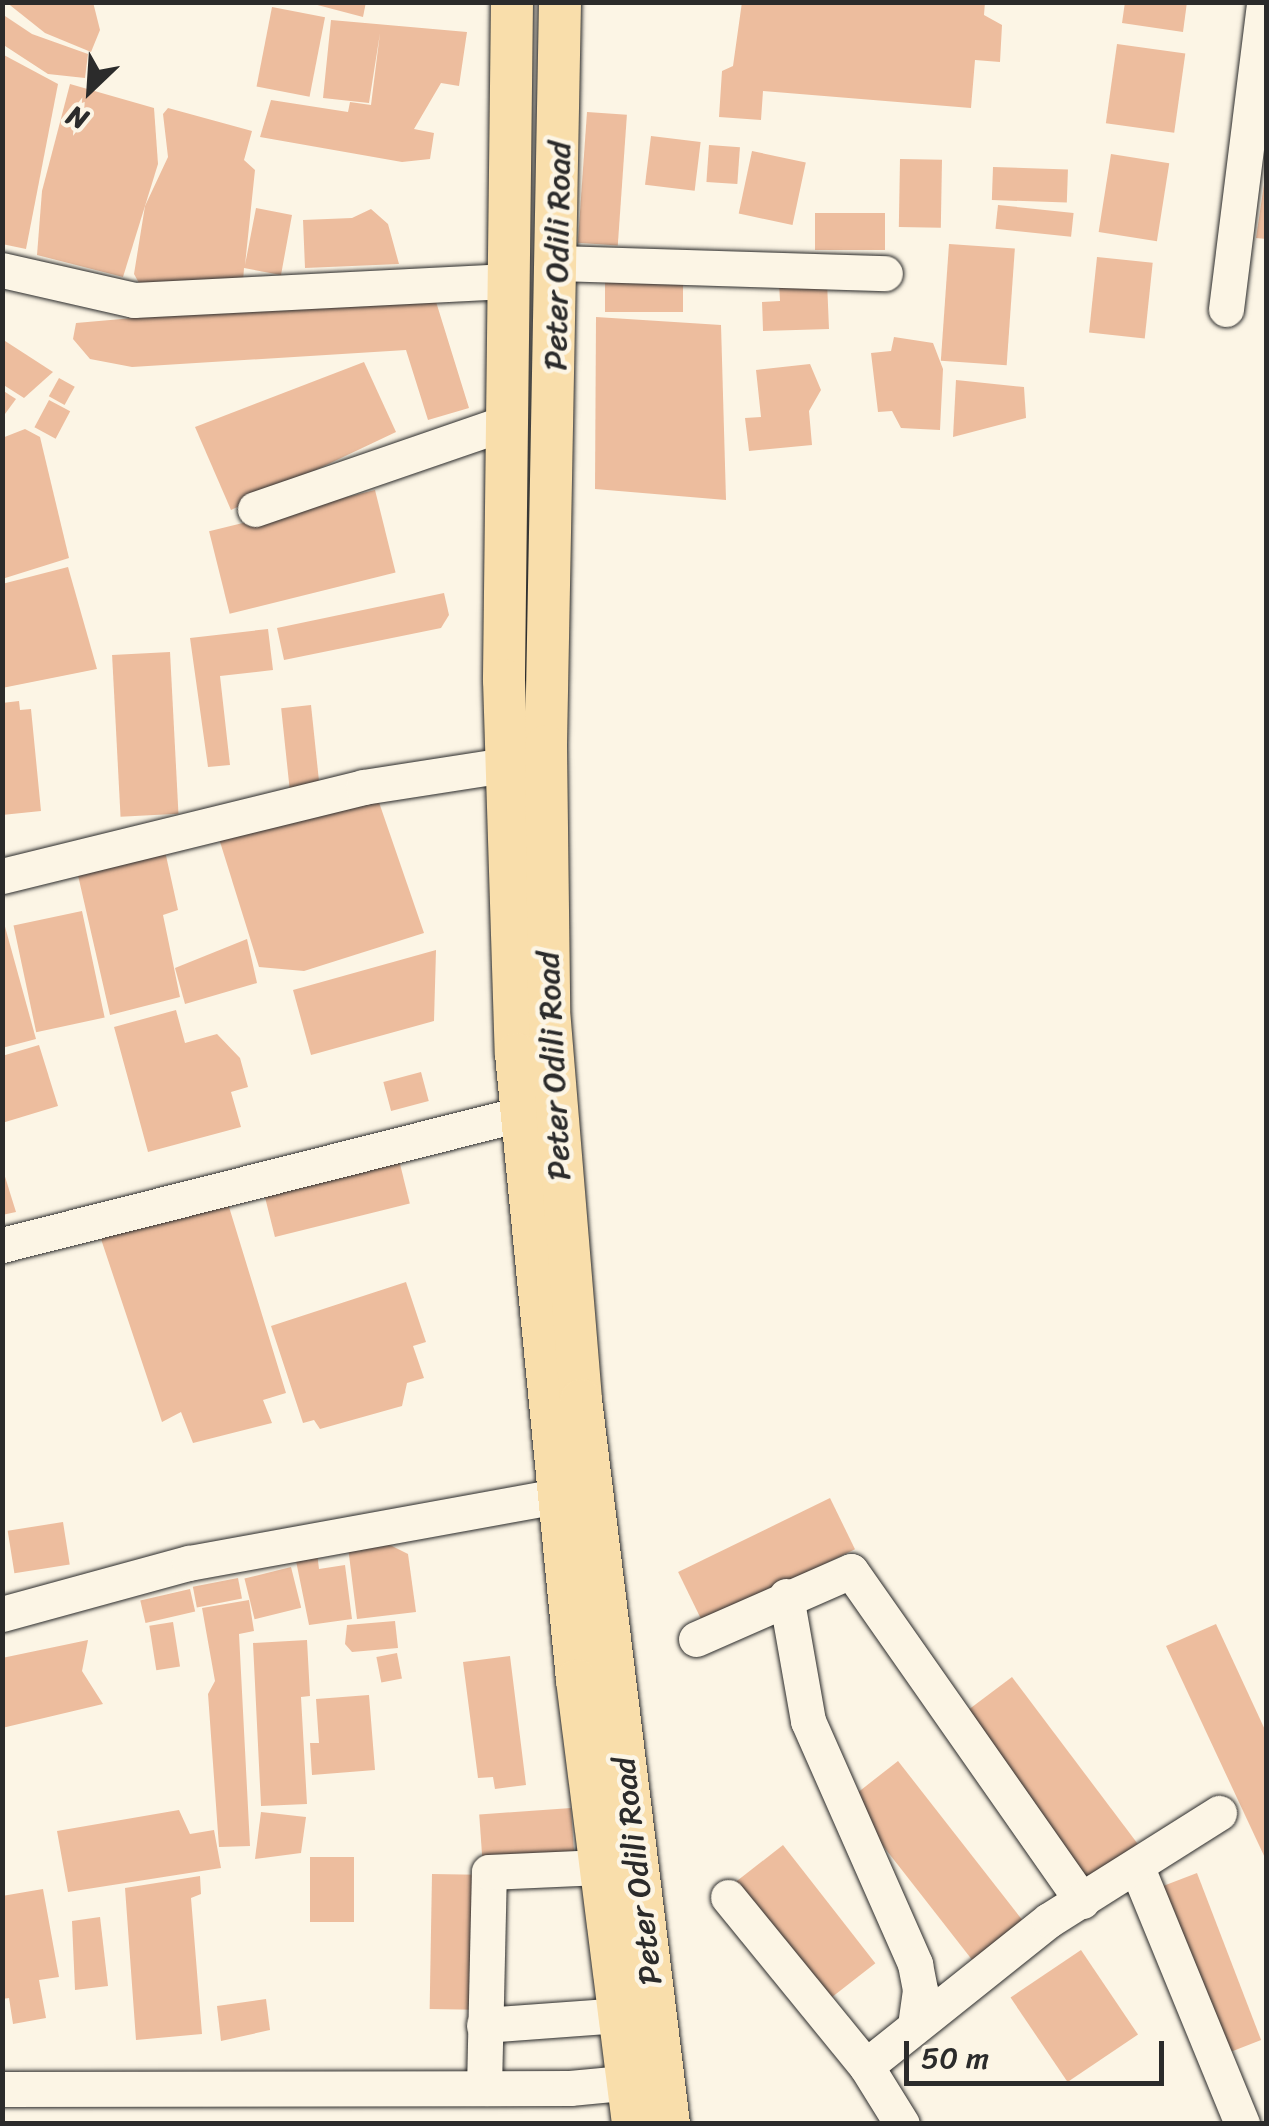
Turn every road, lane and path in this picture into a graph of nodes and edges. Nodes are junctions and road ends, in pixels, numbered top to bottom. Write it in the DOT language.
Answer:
graph roads {
  1 [pos="512,2"];
  2 [pos="560,2"];
  3 [pos="1264,2"];
  4 [pos="559,263"];
  5 [pos="2,270"];
  6 [pos="885,274"];
  7 [pos="509,281"];
  8 [pos="1226,309"];
  9 [pos="507,422"];
  10 [pos="255,510"];
  11 [pos="505,765"];
  12 [pos="2,876"];
  13 [pos="520,1114"];
  14 [pos="2,1245"];
  15 [pos="558,1496"];
  16 [pos="786,1596"];
  17 [pos="2,1614"];
  18 [pos="696,1639"];
  19 [pos="1219,1814"];
  20 [pos="600,1867"];
  21 [pos="1138,1870"];
  22 [pos="728,1897"];
  23 [pos="1082,1901"];
  24 [pos="620,2014"];
  25 [pos="484,2025"];
  26 [pos="914,2026"];
  27 [pos="866,2066"];
  28 [pos="2,2088"];
  29 [pos="484,2088"];
  30 [pos="642,2095"];
  31 [pos="669,2124"];
  32 [pos="902,2124"];
  33 [pos="1242,2124"];
  1 -- 7 [label="main road, Peter Odili Road"];
  2 -- 4 [label="main road, Peter Odili Road"];
  3 -- 8 [label="street"];
  4 -- 6 [label="street"];
  4 -- 30 [label="main road, Peter Odili Road"];
  5 -- 7 [label="street"];
  7 -- 9 [label="main road, Peter Odili Road"];
  9 -- 10 [label="street"];
  9 -- 11 [label="main road, Peter Odili Road"];
  11 -- 12 [label="street"];
  11 -- 13 [label="main road, Peter Odili Road"];
  13 -- 14 [label="street"];
  13 -- 15 [label="main road, Peter Odili Road"];
  15 -- 17 [label="street"];
  15 -- 20 [label="main road, Peter Odili Road"];
  16 -- 18 [label="street"];
  16 -- 23 [label="street"];
  16 -- 26 [label="street"];
  19 -- 21 [label="street"];
  20 -- 24 [label="main road, Peter Odili Road"];
  20 -- 25 [label="street"];
  21 -- 23 [label="street"];
  21 -- 33 [label="street"];
  22 -- 27 [label="street"];
  23 -- 26 [label="street"];
  24 -- 25 [label="street"];
  24 -- 30 [label="main road, Peter Odili Road"];
  25 -- 29 [label="street"];
  26 -- 27 [label="street"];
  27 -- 32 [label="street"];
  28 -- 29 [label="street"];
  29 -- 30 [label="street"];
  30 -- 31 [label="main road, Peter Odili Road"];
}
